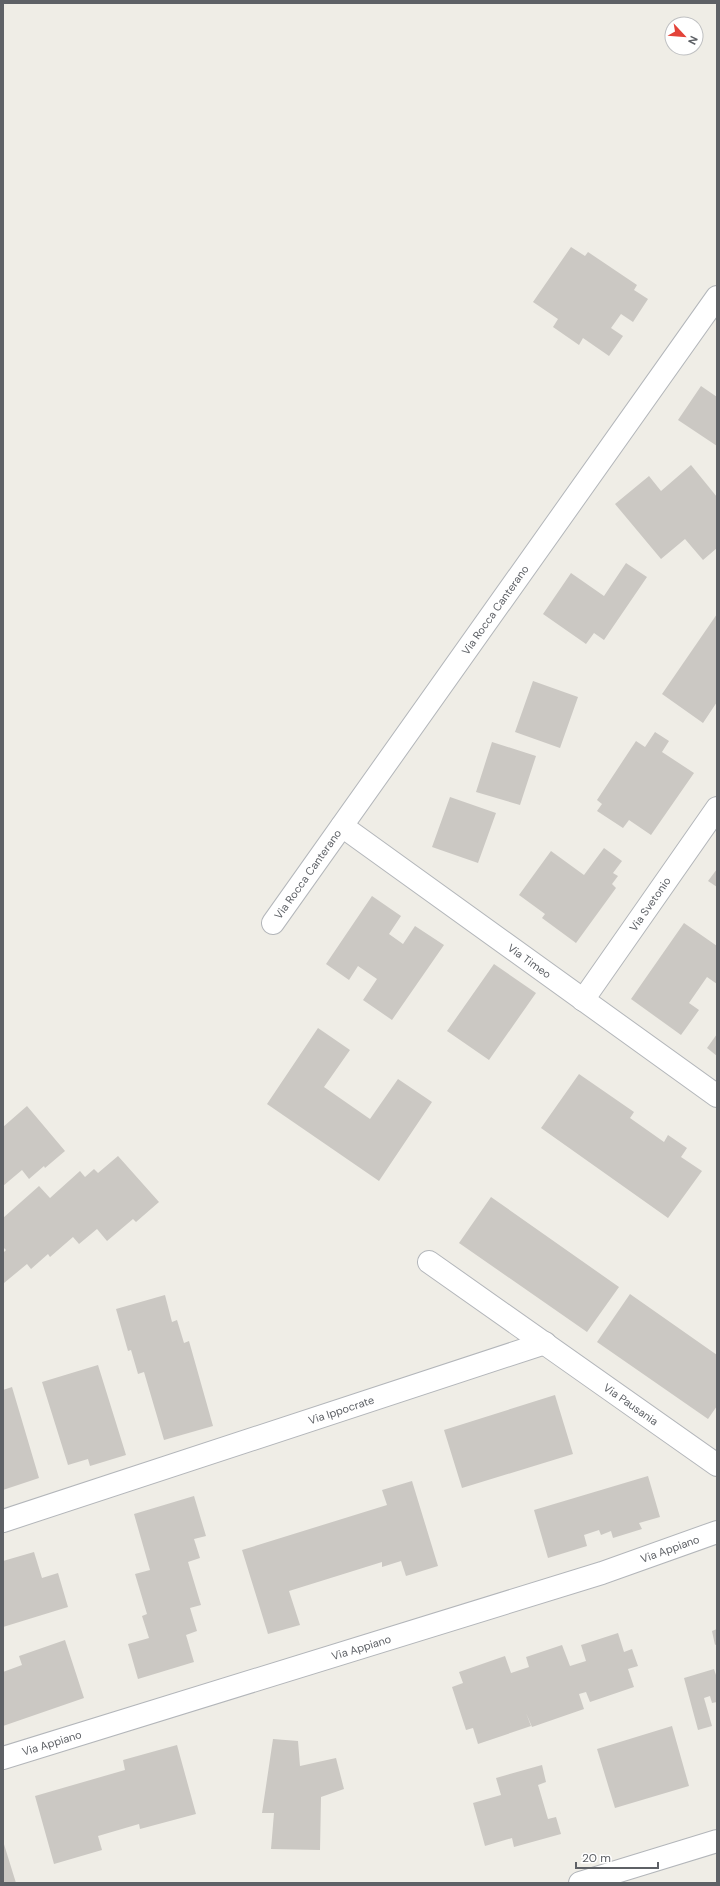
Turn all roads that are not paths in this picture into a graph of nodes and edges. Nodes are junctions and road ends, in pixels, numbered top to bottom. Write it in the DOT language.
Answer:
graph roads {
  1 [pos="717,298"];
  2 [pos="717,808"];
  3 [pos="342,826"];
  4 [pos="273,923"];
  5 [pos="583,1000"];
  6 [pos="717,1096"];
  7 [pos="429,1262"];
  8 [pos="544,1343"];
  9 [pos="717,1465"];
  10 [pos="3,1521"];
  11 [pos="717,1532"];
  12 [pos="3,1758"];
  13 [pos="717,1842"];
  14 [pos="580,1883"];
  1 -- 3 [label="street, Via Rocca Canterano"];
  2 -- 5 [label="street, Via Svetonio"];
  3 -- 4 [label="street, Via Rocca Canterano"];
  3 -- 5 [label="street, Via Timeo"];
  5 -- 6 [label="street, Via Timeo"];
  7 -- 8 [label="street"];
  8 -- 9 [label="street, Via Pausania"];
  8 -- 10 [label="street, Via Ippocrate"];
  11 -- 12 [label="street, Via Appiano"];
  13 -- 14 [label="street"];
}
